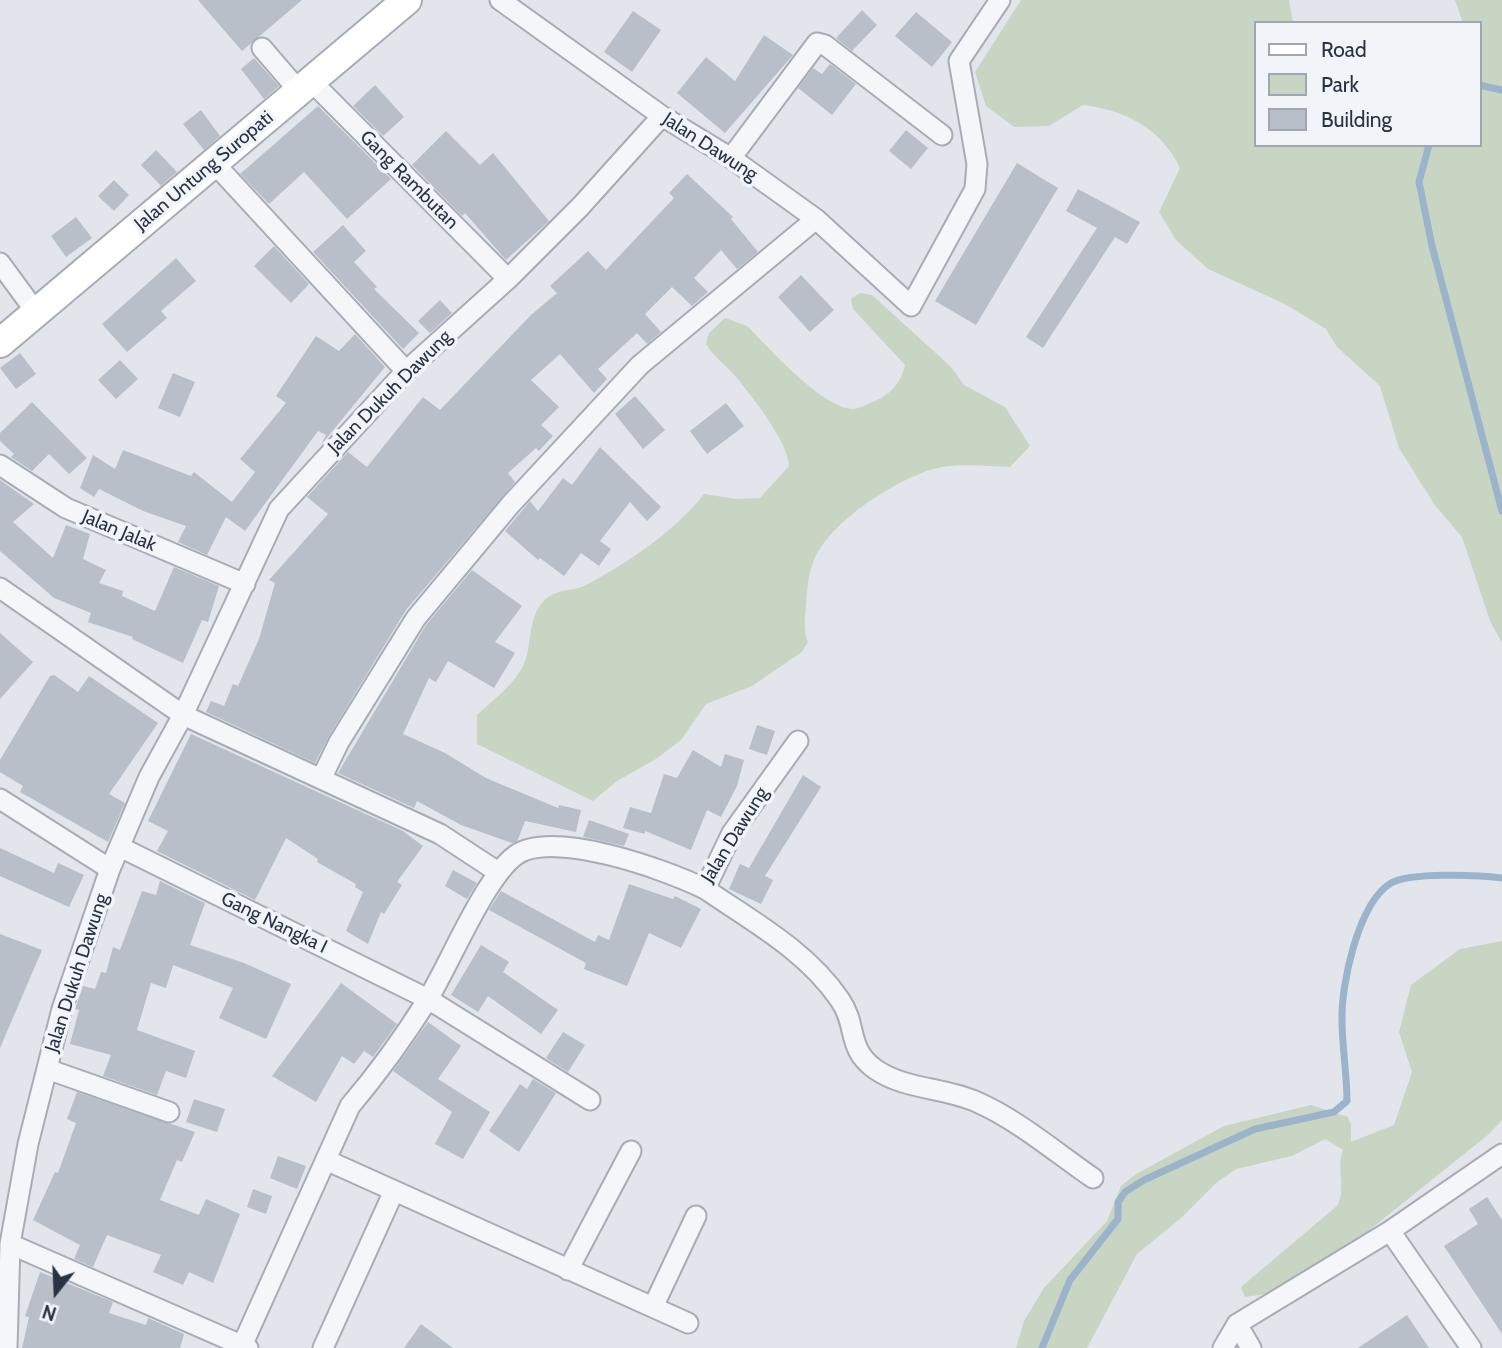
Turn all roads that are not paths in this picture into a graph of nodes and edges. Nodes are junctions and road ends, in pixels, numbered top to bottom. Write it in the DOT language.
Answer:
graph roads {
  1 [pos="407,0"];
  2 [pos="500,0"];
  3 [pos="1000,0"];
  4 [pos="261,48"];
  5 [pos="305,86"];
  6 [pos="662,116"];
  7 [pos="942,135"];
  8 [pos="731,158"];
  9 [pos="214,163"];
  10 [pos="816,219"];
  11 [pos="0,262"];
  12 [pos="508,279"];
  13 [pos="36,312"];
  14 [pos="0,343"];
  15 [pos="406,371"];
  16 [pos="0,465"];
  17 [pos="245,584"];
  18 [pos="0,588"];
  19 [pos="183,715"];
  20 [pos="799,741"];
  21 [pos="321,779"];
  22 [pos="0,799"];
  23 [pos="120,847"];
  24 [pos="110,869"];
  25 [pos="498,872"];
  26 [pos="705,888"];
  27 [pos="428,999"];
  28 [pos="47,1069"];
  29 [pos="590,1100"];
  30 [pos="169,1112"];
  31 [pos="631,1151"];
  32 [pos="1502,1154"];
  33 [pos="326,1160"];
  34 [pos="1093,1178"];
  35 [pos="394,1191"];
  36 [pos="696,1216"];
  37 [pos="1390,1231"];
  38 [pos="10,1244"];
  39 [pos="568,1270"];
  40 [pos="653,1307"];
  41 [pos="688,1323"];
  42 [pos="1237,1324"];
  43 [pos="244,1347"];
  44 [pos="7,1348"];
  45 [pos="323,1348"];
  46 [pos="1223,1348"];
  47 [pos="1251,1348"];
  48 [pos="1471,1348"];
  1 -- 5 [label="main road, Jalan Untung Suropati"];
  2 -- 6 [label="street, Jalan Dawung"];
  3 -- 10 [label="street, Jalan Dawung"];
  4 -- 5 [label="street, Gang Rambutan"];
  5 -- 9 [label="main road, Jalan Untung Suropati"];
  5 -- 12 [label="street, Gang Rambutan"];
  6 -- 8 [label="street, Jalan Dawung"];
  6 -- 12 [label="street, Jalan Dukuh Dawung"];
  7 -- 8 [label="street"];
  8 -- 10 [label="street, Jalan Dawung"];
  9 -- 13 [label="main road, Jalan Untung Suropati"];
  9 -- 15 [label="street"];
  10 -- 21 [label="street"];
  11 -- 13 [label="street"];
  12 -- 15 [label="street, Jalan Dukuh Dawung"];
  13 -- 14 [label="main road, Jalan Untung Suropati"];
  15 -- 17 [label="street, Jalan Dukuh Dawung"];
  16 -- 17 [label="street, Jalan Jalak"];
  17 -- 19 [label="street, Jalan Dukuh Dawung"];
  18 -- 19 [label="street"];
  19 -- 21 [label="street"];
  19 -- 23 [label="street, Jalan Dukuh Dawung"];
  20 -- 26 [label="street, Jalan Dawung"];
  21 -- 25 [label="street"];
  22 -- 24 [label="street"];
  23 -- 24 [label="street, Jalan Dukuh Dawung"];
  23 -- 27 [label="street, Gang Nangka I"];
  24 -- 28 [label="street, Jalan Dukuh Dawung"];
  25 -- 26 [label="street, Jalan Dawung"];
  25 -- 27 [label="street"];
  26 -- 34 [label="street"];
  27 -- 29 [label="street"];
  27 -- 33 [label="street"];
  28 -- 30 [label="street"];
  28 -- 38 [label="street, Jalan Dukuh Dawung"];
  31 -- 39 [label="street"];
  32 -- 37 [label="street"];
  33 -- 35 [label="street"];
  33 -- 43 [label="street"];
  35 -- 39 [label="street"];
  35 -- 45 [label="street"];
  36 -- 40 [label="street"];
  37 -- 42 [label="street"];
  37 -- 48 [label="street"];
  38 -- 43 [label="street"];
  38 -- 44 [label="street, Jalan Dukuh Dawung"];
  39 -- 40 [label="street"];
  40 -- 41 [label="street"];
  42 -- 46 [label="street"];
  42 -- 47 [label="street"];
}
